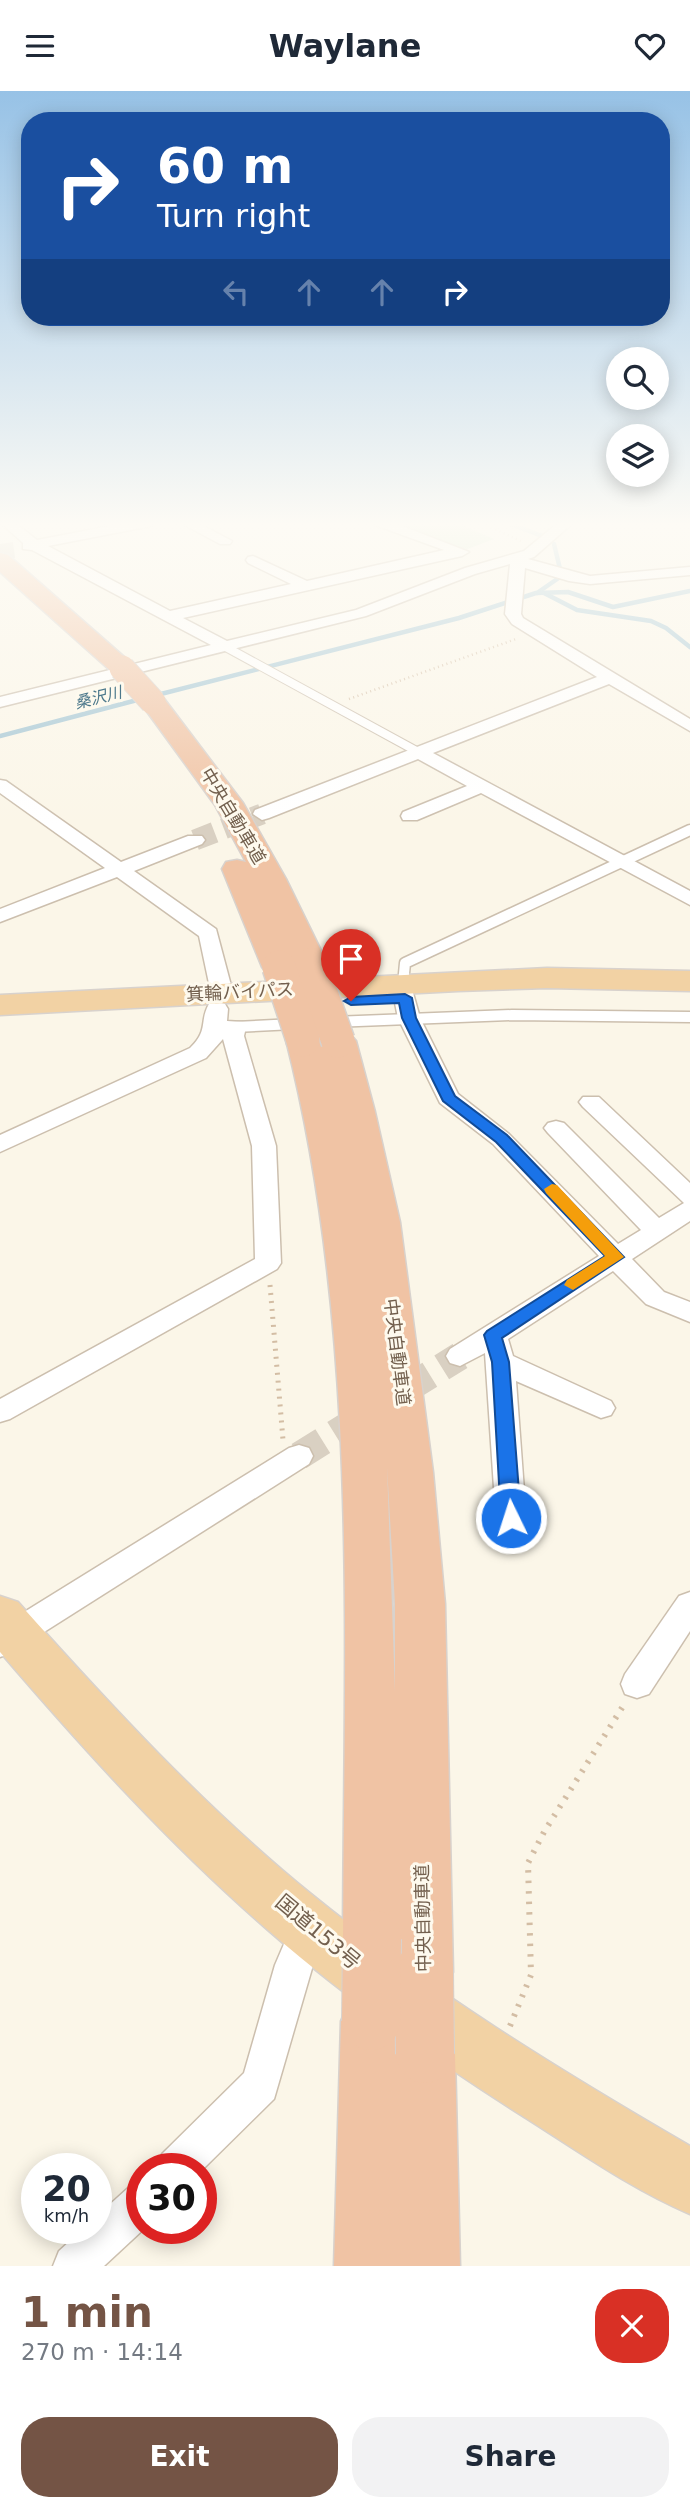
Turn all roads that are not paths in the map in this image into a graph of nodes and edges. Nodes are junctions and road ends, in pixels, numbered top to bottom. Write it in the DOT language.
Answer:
graph roads {
  1 [pos="49,624"];
  2 [pos="69,624"];
  3 [pos="179,624"];
  4 [pos="317,624"];
  5 [pos="521,624"];
  6 [pos="224,646"];
  7 [pos="111,670"];
  8 [pos="609,678"];
  9 [pos="0,702"];
  10 [pos="690,726"];
  11 [pos="420,753"];
  12 [pos="0,785"];
  13 [pos="482,786"];
  14 [pos="262,814"];
  15 [pos="410,816"];
  16 [pos="690,830"];
  17 [pos="195,840"];
  18 [pos="622,861"];
  19 [pos="119,869"];
  20 [pos="690,899"];
  21 [pos="0,916"];
  22 [pos="690,981"];
  23 [pos="690,995"];
  24 [pos="406,1000"];
  25 [pos="0,1005"];
  26 [pos="222,1015"];
  27 [pos="690,1017"];
  28 [pos="0,1019"];
  29 [pos="321,1041"];
  30 [pos="591,1102"];
  31 [pos="556,1128"];
  32 [pos="0,1145"];
  33 [pos="690,1197"];
  34 [pos="690,1210"];
  35 [pos="657,1231"];
  36 [pos="616,1257"];
  37 [pos="690,1313"];
  38 [pos="497,1349"];
  39 [pos="460,1356"];
  40 [pos="601,1408"];
  41 [pos="0,1412"];
  42 [pos="292,1460"];
  43 [pos="511,1518"];
  44 [pos="690,1605"];
  45 [pos="5,1632"];
  46 [pos="637,1685"];
  47 [pos="309,1928"];
  48 [pos="191,2153"];
  49 [pos="690,2182"];
  50 [pos="126,2216"];
  51 [pos="74,2266"];
  52 [pos="367,2266"];
  53 [pos="427,2266"];
  1 -- 7 [label="highway, 中央自動車道"];
  2 -- 7 [label="highway, 中央自動車道"];
  3 -- 6 [label="street"];
  4 -- 6 [label="street"];
  5 -- 8 [label="street"];
  6 -- 9 [label="street"];
  6 -- 11 [label="lane"];
  7 -- 29 [label="highway, 中央自動車道, bridge"];
  8 -- 10 [label="street"];
  8 -- 11 [label="street"];
  11 -- 13 [label="street"];
  11 -- 14 [label="street"];
  12 -- 19 [label="street"];
  13 -- 15 [label="street"];
  13 -- 18 [label="street"];
  16 -- 18 [label="lane"];
  17 -- 19 [label="street"];
  18 -- 20 [label="street"];
  18 -- 24 [label="lane"];
  19 -- 21 [label="street"];
  19 -- 26 [label="street"];
  22 -- 24 [label="highway, 箕輪バイパス"];
  23 -- 24 [label="highway, 箕輪バイパス"];
  24 -- 26 [label="highway, 箕輪バイパス"];
  24 -- 27 [label="lane"];
  24 -- 36 [label="street"];
  25 -- 26 [label="highway, 箕輪バイパス"];
  26 -- 28 [label="highway, 箕輪バイパス"];
  26 -- 32 [label="street"];
  26 -- 41 [label="street"];
  29 -- 52 [label="highway, 中央自動車道, bridge"];
  29 -- 53 [label="highway, 中央自動車道, bridge"];
  30 -- 33 [label="street"];
  31 -- 35 [label="street"];
  34 -- 35 [label="street"];
  35 -- 36 [label="street"];
  36 -- 37 [label="street"];
  36 -- 38 [label="street"];
  38 -- 39 [label="street"];
  38 -- 40 [label="street"];
  38 -- 43 [label="street"];
  42 -- 45 [label="street"];
  44 -- 46 [label="street"];
  45 -- 47 [label="highway, 国道153号"];
  47 -- 48 [label="street"];
  47 -- 49 [label="highway, 国道153号"];
  50 -- 51 [label="street"];
}
